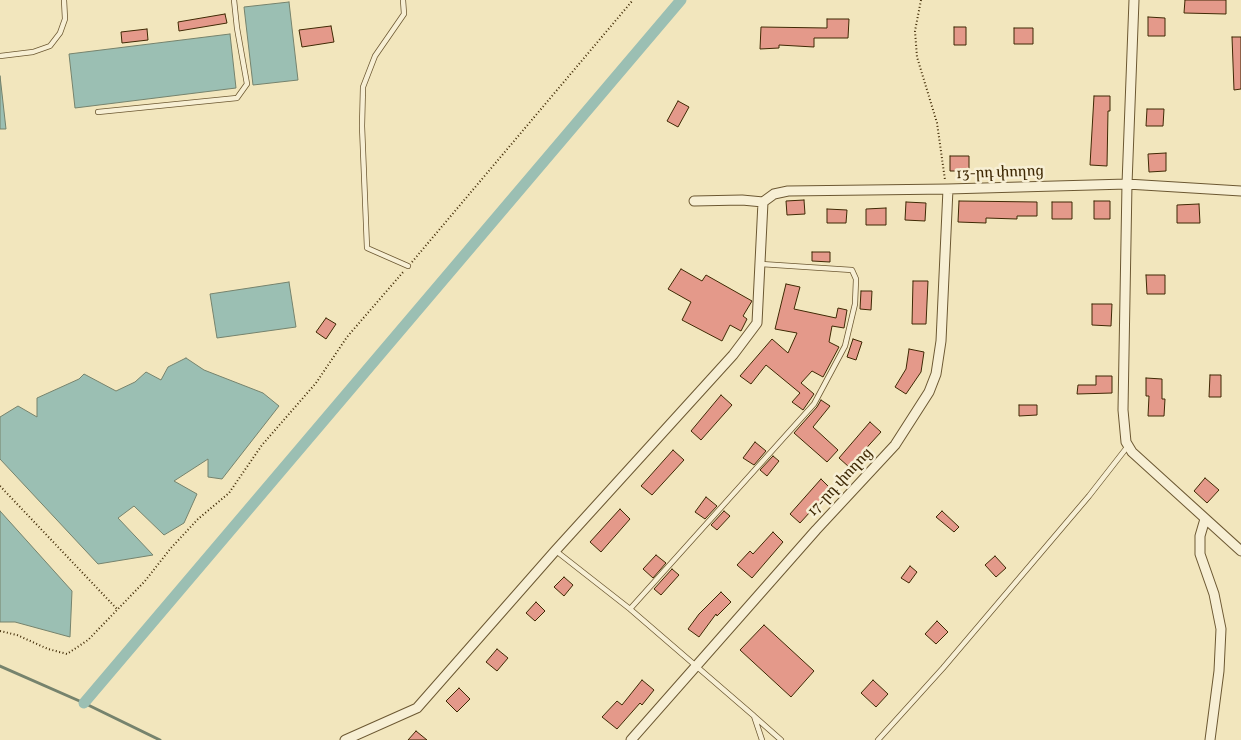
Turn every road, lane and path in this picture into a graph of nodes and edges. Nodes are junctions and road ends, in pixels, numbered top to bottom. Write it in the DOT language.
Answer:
graph roads {
  1 [pos="64,0"];
  2 [pos="234,0"];
  3 [pos="403,0"];
  4 [pos="633,0"];
  5 [pos="921,0"];
  6 [pos="1134,0"];
  7 [pos="0,56"];
  8 [pos="98,112"];
  9 [pos="1127,184"];
  10 [pos="948,189"];
  11 [pos="1241,191"];
  12 [pos="694,202"];
  13 [pos="763,202"];
  14 [pos="761,264"];
  15 [pos="408,266"];
  16 [pos="1128,446"];
  17 [pos="0,486"];
  18 [pos="1205,519"];
  19 [pos="555,551"];
  20 [pos="1241,551"];
  21 [pos="117,609"];
  22 [pos="630,609"];
  23 [pos="0,631"];
  24 [pos="696,666"];
  25 [pos="754,716"];
  26 [pos="345,740"];
  27 [pos="631,740"];
  28 [pos="762,740"];
  29 [pos="781,740"];
  30 [pos="878,740"];
  31 [pos="1210,740"];
  1 -- 7 [label="lane"];
  2 -- 8 [label="lane"];
  3 -- 15 [label="lane"];
  4 -- 15 [label="path"];
  5 -- 10 [label="path"];
  6 -- 9 [label="street"];
  9 -- 10 [label="street, 13-րդ փողոց"];
  9 -- 11 [label="street, 13-րդ փողոց"];
  9 -- 16 [label="street"];
  10 -- 13 [label="street, 13-րդ փողոց"];
  10 -- 24 [label="street, 17-րդ փողոց"];
  12 -- 13 [label="street"];
  13 -- 14 [label="street"];
  14 -- 19 [label="street"];
  14 -- 22 [label="lane"];
  15 -- 21 [label="path"];
  16 -- 18 [label="street"];
  16 -- 30 [label="lane"];
  17 -- 21 [label="path"];
  18 -- 20 [label="street"];
  18 -- 31 [label="street"];
  19 -- 22 [label="lane"];
  19 -- 26 [label="street"];
  21 -- 23 [label="path"];
  22 -- 24 [label="lane"];
  24 -- 25 [label="lane"];
  24 -- 27 [label="street, 17-րդ փողոց"];
  25 -- 28 [label="lane"];
  25 -- 29 [label="lane"];
}
